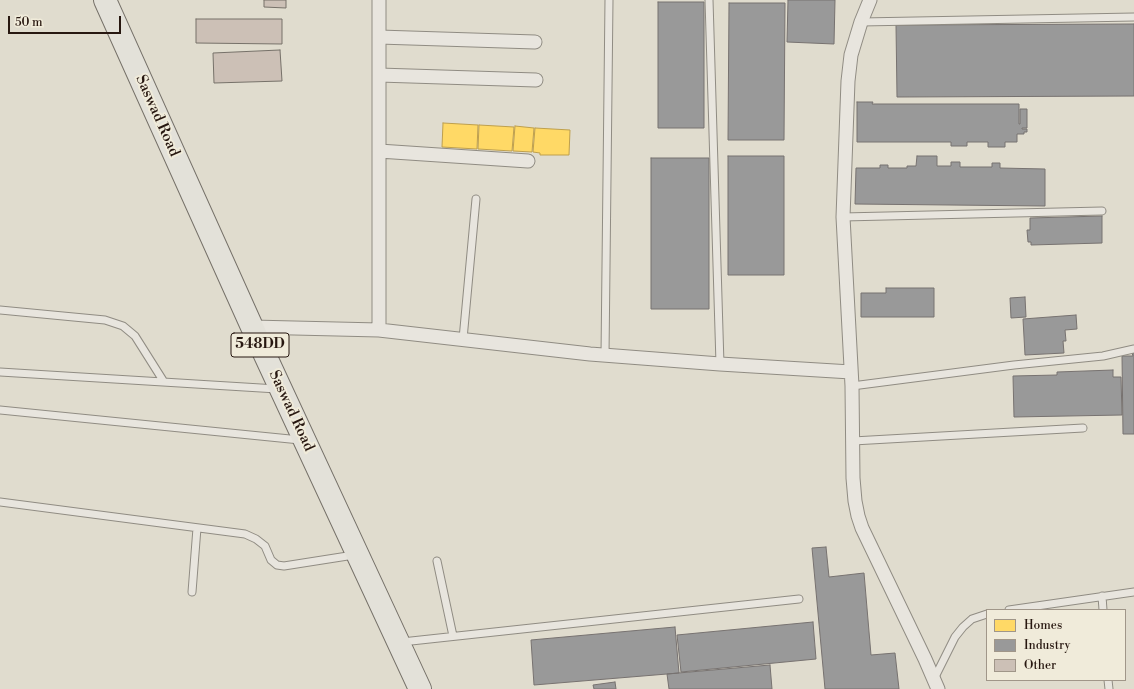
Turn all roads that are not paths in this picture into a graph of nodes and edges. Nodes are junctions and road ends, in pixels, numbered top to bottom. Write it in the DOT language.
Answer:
graph roads {
  1 [pos="105,0"];
  2 [pos="378,0"];
  3 [pos="609,0"];
  4 [pos="709,0"];
  5 [pos="870,0"];
  6 [pos="1134,17"];
  7 [pos="861,22"];
  8 [pos="378,37"];
  9 [pos="535,42"];
  10 [pos="378,75"];
  11 [pos="536,80"];
  12 [pos="379,151"];
  13 [pos="528,161"];
  14 [pos="476,199"];
  15 [pos="1102,211"];
  16 [pos="843,217"];
  17 [pos="0,310"];
  18 [pos="252,327"];
  19 [pos="379,330"];
  20 [pos="463,339"];
  21 [pos="1134,349"];
  22 [pos="605,355"];
  23 [pos="720,364"];
  24 [pos="0,372"];
  25 [pos="851,372"];
  26 [pos="164,382"];
  27 [pos="852,386"];
  28 [pos="281,389"];
  29 [pos="0,410"];
  30 [pos="1083,428"];
  31 [pos="304,440"];
  32 [pos="853,441"];
  33 [pos="0,502"];
  34 [pos="197,528"];
  35 [pos="357,554"];
  36 [pos="437,561"];
  37 [pos="192,592"];
  38 [pos="1134,592"];
  39 [pos="1102,596"];
  40 [pos="799,599"];
  41 [pos="1016,609"];
  42 [pos="1103,609"];
  43 [pos="986,614"];
  44 [pos="453,636"];
  45 [pos="398,642"];
  46 [pos="936,684"];
  47 [pos="420,689"];
  1 -- 18 [label="highway, Saswad Road / 548DD"];
  2 -- 8 [label="street"];
  3 -- 22 [label="lane"];
  4 -- 23 [label="lane"];
  5 -- 7 [label="street"];
  6 -- 7 [label="lane"];
  7 -- 16 [label="street"];
  8 -- 9 [label="street"];
  8 -- 10 [label="street"];
  10 -- 11 [label="street"];
  10 -- 12 [label="street"];
  12 -- 13 [label="street"];
  12 -- 19 [label="street"];
  14 -- 20 [label="lane"];
  15 -- 16 [label="lane"];
  16 -- 25 [label="street"];
  17 -- 26 [label="lane"];
  18 -- 19 [label="street"];
  18 -- 28 [label="highway, Saswad Road / 548DD"];
  19 -- 20 [label="street"];
  20 -- 22 [label="street"];
  21 -- 27 [label="lane"];
  22 -- 23 [label="street"];
  23 -- 25 [label="street"];
  24 -- 26 [label="lane"];
  25 -- 27 [label="street"];
  26 -- 28 [label="lane"];
  27 -- 32 [label="street"];
  28 -- 31 [label="highway, Saswad Road / 548DD"];
  29 -- 31 [label="lane"];
  30 -- 32 [label="lane"];
  31 -- 35 [label="highway, Saswad Road / 548DD"];
  32 -- 46 [label="street"];
  33 -- 34 [label="lane"];
  34 -- 35 [label="lane"];
  34 -- 37 [label="lane"];
  35 -- 45 [label="highway, Saswad Road / 548DD"];
  36 -- 44 [label="lane"];
  38 -- 39 [label="lane"];
  39 -- 41 [label="lane"];
  39 -- 42 [label="lane"];
  40 -- 44 [label="lane"];
  43 -- 46 [label="lane"];
  44 -- 45 [label="lane"];
  45 -- 47 [label="highway, Saswad Road / 548DD"];
}
